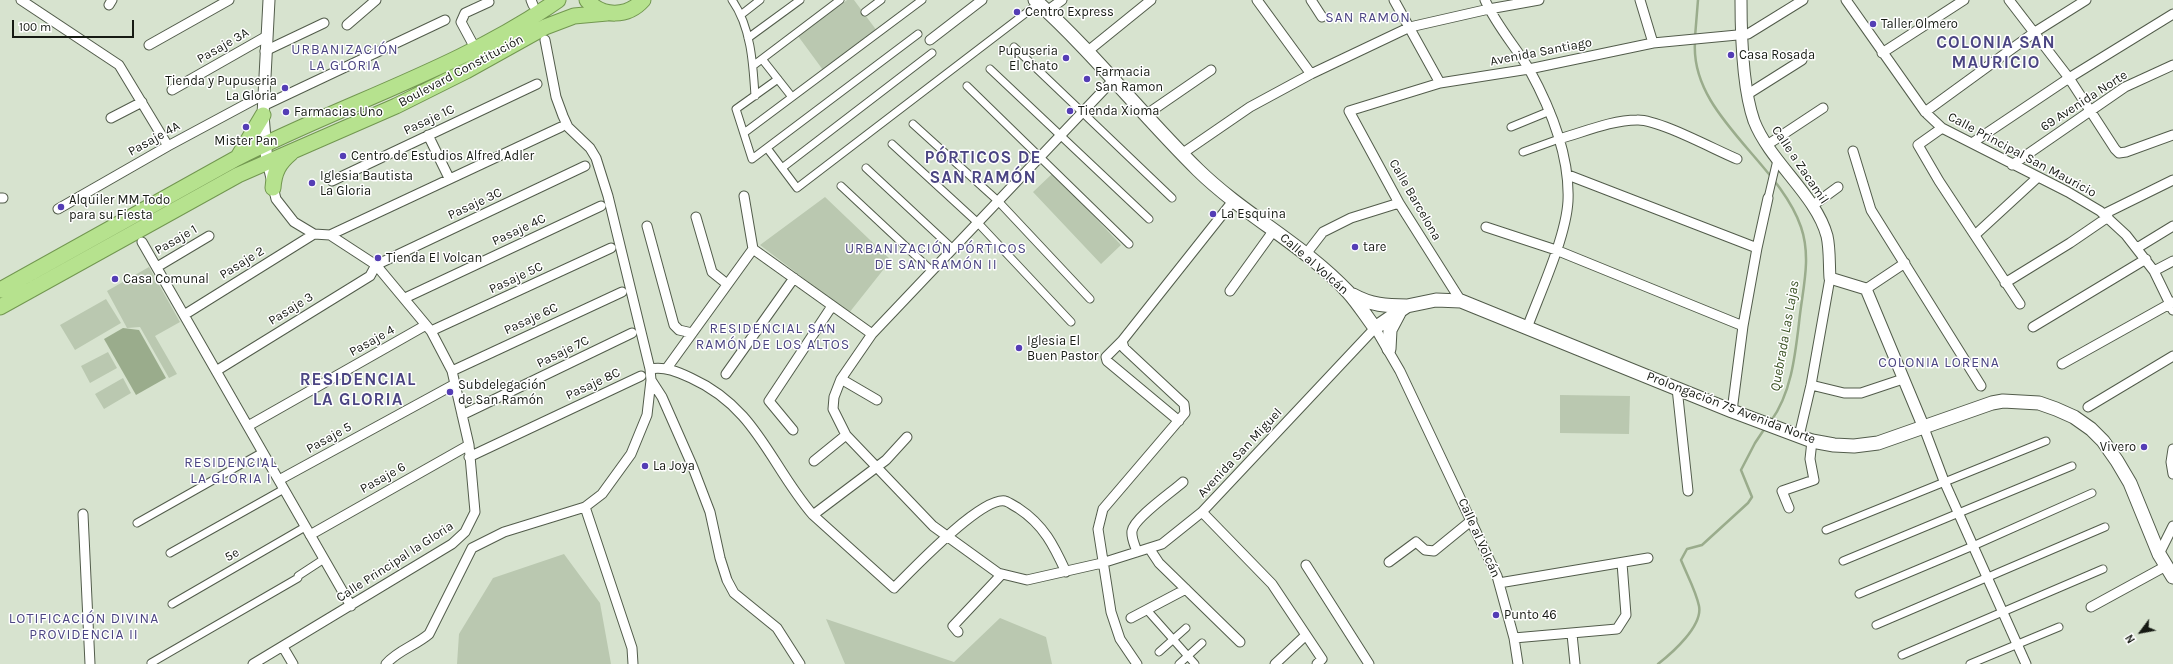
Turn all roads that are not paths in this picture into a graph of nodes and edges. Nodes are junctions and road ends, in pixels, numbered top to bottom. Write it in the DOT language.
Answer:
graph roads {
  1 [pos="21,0"];
  2 [pos="229,0"];
  3 [pos="269,0"];
  4 [pos="488,0"];
  5 [pos="558,0"];
  6 [pos="587,0"];
  7 [pos="643,0"];
  8 [pos="732,0"];
  9 [pos="760,0"];
  10 [pos="800,0"];
  11 [pos="840,0"];
  12 [pos="881,0"];
  13 [pos="922,0"];
  14 [pos="982,0"];
  15 [pos="1062,0"];
  16 [pos="1150,0"];
  17 [pos="1257,0"];
  18 [pos="1311,0"];
  19 [pos="1394,0"];
  20 [pos="1539,0"];
  21 [pos="1640,0"];
  22 [pos="1741,0"];
  23 [pos="1803,0"];
  24 [pos="1846,0"];
  25 [pos="1964,0"];
  26 [pos="2009,0"];
  27 [pos="2086,0"];
  28 [pos="371,1"];
  29 [pos="1487,4"];
  30 [pos="1040,5"];
  31 [pos="607,12"];
  32 [pos="865,12"];
  33 [pos="742,14"];
  34 [pos="2173,14"];
  35 [pos="1322,17"];
  36 [pos="445,20"];
  37 [pos="324,23"];
  38 [pos="346,25"];
  39 [pos="1410,27"];
  40 [pos="2035,32"];
  41 [pos="918,34"];
  42 [pos="1741,35"];
  43 [pos="267,36"];
  44 [pos="748,38"];
  45 [pos="545,40"];
  46 [pos="930,40"];
  47 [pos="1653,43"];
  48 [pos="149,45"];
  49 [pos="1014,47"];
  50 [pos="475,48"];
  51 [pos="265,51"];
  52 [pos="1088,51"];
  53 [pos="932,53"];
  54 [pos="1882,53"];
  55 [pos="762,59"];
  56 [pos="1802,60"];
  57 [pos="754,65"];
  58 [pos="2173,65"];
  59 [pos="990,69"];
  60 [pos="1528,69"];
  61 [pos="1211,70"];
  62 [pos="1311,74"];
  63 [pos="2069,78"];
  64 [pos="778,79"];
  65 [pos="1114,79"];
  66 [pos="1440,83"];
  67 [pos="537,84"];
  68 [pos="967,86"];
  69 [pos="172,90"];
  70 [pos="1748,94"];
  71 [pos="755,96"];
  72 [pos="792,97"];
  73 [pos="142,102"];
  74 [pos="1823,108"];
  75 [pos="263,109"];
  76 [pos="2091,110"];
  77 [pos="1349,111"];
  78 [pos="1550,111"];
  79 [pos="1082,112"];
  80 [pos="1925,112"];
  81 [pos="1147,114"];
  82 [pos="111,118"];
  83 [pos="913,124"];
  84 [pos="561,127"];
  85 [pos="1511,127"];
  86 [pos="1942,128"];
  87 [pos="744,133"];
  88 [pos="287,135"];
  89 [pos="428,135"];
  90 [pos="1061,135"];
  91 [pos="2173,135"];
  92 [pos="1560,138"];
  93 [pos="1972,143"];
  94 [pos="265,144"];
  95 [pos="892,144"];
  96 [pos="1766,145"];
  97 [pos="168,146"];
  98 [pos="767,148"];
  99 [pos="294,150"];
  100 [pos="1853,151"];
  101 [pos="1523,152"];
  102 [pos="1183,153"];
  103 [pos="1040,157"];
  104 [pos="237,158"];
  105 [pos="1737,159"];
  106 [pos="1777,160"];
  107 [pos="267,162"];
  108 [pos="2012,165"];
  109 [pos="585,166"];
  110 [pos="782,168"];
  111 [pos="866,168"];
  112 [pos="238,175"];
  113 [pos="1568,175"];
  114 [pos="449,178"];
  115 [pos="2037,178"];
  116 [pos="2173,180"];
  117 [pos="332,181"];
  118 [pos="841,186"];
  119 [pos="1838,187"];
  120 [pos="273,188"];
  121 [pos="744,196"];
  122 [pos="1172,198"];
  123 [pos="1768,198"];
  124 [pos="998,201"];
  125 [pos="1234,201"];
  126 [pos="1399,203"];
  127 [pos="601,206"];
  128 [pos="1812,206"];
  129 [pos="58,209"];
  130 [pos="696,216"];
  131 [pos="2106,216"];
  132 [pos="1149,219"];
  133 [pos="978,223"];
  134 [pos="647,226"];
  135 [pos="2173,226"];
  136 [pos="1486,227"];
  137 [pos="1274,230"];
  138 [pos="314,234"];
  139 [pos="330,235"];
  140 [pos="1975,235"];
  141 [pos="209,236"];
  142 [pos="142,242"];
  143 [pos="1129,244"];
  144 [pos="611,248"];
  145 [pos="1756,248"];
  146 [pos="2137,248"];
  147 [pos="753,249"];
  148 [pos="953,249"];
  149 [pos="1556,250"];
  150 [pos="1306,254"];
  151 [pos="2146,259"];
  152 [pos="2173,261"];
  153 [pos="1905,263"];
  154 [pos="376,266"];
  155 [pos="156,267"];
  156 [pos="932,271"];
  157 [pos="2154,271"];
  158 [pos="794,278"];
  159 [pos="1830,278"];
  160 [pos="2005,283"];
  161 [pos="727,284"];
  162 [pos="1866,289"];
  163 [pos="0,290"];
  164 [pos="622,292"];
  165 [pos="1230,292"];
  166 [pos="1348,292"];
  167 [pos="405,298"];
  168 [pos="1090,299"];
  169 [pos="1461,301"];
  170 [pos="2020,304"];
  171 [pos="2172,305"];
  172 [pos="832,306"];
  173 [pos="0,307"];
  174 [pos="1403,309"];
  175 [pos="184,315"];
  176 [pos="1071,322"];
  177 [pos="1743,326"];
  178 [pos="2033,327"];
  179 [pos="428,328"];
  180 [pos="1375,328"];
  181 [pos="1527,328"];
  182 [pos="632,333"];
  183 [pos="692,333"];
  184 [pos="872,334"];
  185 [pos="1122,341"];
  186 [pos="1389,349"];
  187 [pos="2173,356"];
  188 [pos="2062,364"];
  189 [pos="667,368"];
  190 [pos="650,369"];
  191 [pos="216,370"];
  192 [pos="452,371"];
  193 [pos="726,374"];
  194 [pos="641,376"];
  195 [pos="842,379"];
  196 [pos="651,380"];
  197 [pos="1903,380"];
  198 [pos="455,384"];
  199 [pos="1811,385"];
  200 [pos="1981,386"];
  201 [pos="1677,388"];
  202 [pos="876,400"];
  203 [pos="2088,407"];
  204 [pos="1732,411"];
  205 [pos="462,415"];
  206 [pos="1179,421"];
  207 [pos="248,426"];
  208 [pos="1924,428"];
  209 [pos="793,430"];
  210 [pos="1793,434"];
  211 [pos="846,436"];
  212 [pos="907,437"];
  213 [pos="1812,441"];
  214 [pos="2046,441"];
  215 [pos="469,445"];
  216 [pos="2173,450"];
  217 [pos="263,452"];
  218 [pos="469,457"];
  219 [pos="814,461"];
  220 [pos="2072,466"];
  221 [pos="876,468"];
  222 [pos="2173,474"];
  223 [pos="279,480"];
  224 [pos="1944,481"];
  225 [pos="1183,482"];
  226 [pos="284,489"];
  227 [pos="1688,491"];
  228 [pos="2092,493"];
  229 [pos="586,507"];
  230 [pos="1789,508"];
  231 [pos="1202,512"];
  232 [pos="1959,513"];
  233 [pos="83,514"];
  234 [pos="813,515"];
  235 [pos="1472,520"];
  236 [pos="136,524"];
  237 [pos="2173,526"];
  238 [pos="2105,527"];
  239 [pos="1826,530"];
  240 [pos="308,531"];
  241 [pos="465,532"];
  242 [pos="947,536"];
  243 [pos="1973,546"];
  244 [pos="472,548"];
  245 [pos="1149,548"];
  246 [pos="1137,552"];
  247 [pos="170,553"];
  248 [pos="2159,554"];
  249 [pos="1648,558"];
  250 [pos="324,559"];
  251 [pos="1843,561"];
  252 [pos="1390,562"];
  253 [pos="1102,563"];
  254 [pos="1622,563"];
  255 [pos="1306,565"];
  256 [pos="2166,566"];
  257 [pos="2103,569"];
  258 [pos="1066,572"];
  259 [pos="1002,574"];
  260 [pos="1987,577"];
  261 [pos="2173,578"];
  262 [pos="1500,583"];
  263 [pos="1186,589"];
  264 [pos="1859,594"];
  265 [pos="172,604"];
  266 [pos="351,606"];
  267 [pos="2090,607"];
  268 [pos="1147,610"];
  269 [pos="2003,612"];
  270 [pos="1131,618"];
  271 [pos="1876,625"];
  272 [pos="2059,627"];
  273 [pos="1186,628"];
  274 [pos="958,632"];
  275 [pos="1572,634"];
  276 [pos="1306,635"];
  277 [pos="1514,638"];
  278 [pos="1173,639"];
  279 [pos="1240,642"];
  280 [pos="1202,643"];
  281 [pos="2017,644"];
  282 [pos="283,647"];
  283 [pos="1159,652"];
  284 [pos="1902,655"];
  285 [pos="1188,656"];
  286 [pos="151,663"];
  287 [pos="1517,663"];
  288 [pos="90,664"];
  289 [pos="253,664"];
  290 [pos="293,664"];
  291 [pos="386,664"];
  292 [pos="633,664"];
  293 [pos="800,664"];
  294 [pos="1137,664"];
  295 [pos="1179,664"];
  296 [pos="1195,664"];
  297 [pos="1275,664"];
  298 [pos="1317,664"];
  299 [pos="1369,664"];
  300 [pos="1575,664"];
  301 [pos="1970,664"];
  302 [pos="2026,664"];
  1 -- 73 [label="street"];
  2 -- 48 [label="street"];
  3 -- 43 [label="street"];
  4 -- 50 [label="street"];
  5 -- 50 [label="highway, Boulevard Constitución"];
  6 -- 31 [label="highway"];
  7 -- 31 [label="highway, Boulevard Constitución"];
  8 -- 33 [label="street"];
  9 -- 33 [label="street"];
  10 -- 44 [label="street"];
  11 -- 55 [label="street"];
  12 -- 32 [label="street"];
  13 -- 72 [label="street"];
  14 -- 46 [label="street"];
  15 -- 30 [label="street"];
  16 -- 52 [label="street"];
  17 -- 62 [label="street"];
  18 -- 35 [label="street"];
  19 -- 39 [label="street"];
  20 -- 29 [label="street"];
  21 -- 47 [label="street"];
  22 -- 42 [label="street, Calle a Zacamil"];
  23 -- 42 [label="street, Avenida Santiago"];
  24 -- 54 [label="street, Calle Principal San Mauricio"];
  25 -- 54 [label="street"];
  26 -- 40 [label="street"];
  27 -- 40 [label="street"];
  28 -- 38 [label="street"];
  29 -- 39 [label="street"];
  29 -- 60 [label="street"];
  30 -- 52 [label="main road, Calle al Volcán"];
  30 -- 110 [label="street"];
  31 -- 99 [label="highway, Boulevard Constitución"];
  33 -- 44 [label="street"];
  34 -- 63 [label="street"];
  36 -- 75 [label="street, Pasaje 4A"];
  37 -- 51 [label="street"];
  39 -- 62 [label="street"];
  39 -- 66 [label="street"];
  40 -- 63 [label="street"];
  40 -- 80 [label="street"];
  41 -- 98 [label="street"];
  42 -- 47 [label="street, Avenida Santiago"];
  42 -- 70 [label="street, Calle a Zacamil"];
  43 -- 51 [label="street"];
  43 -- 69 [label="street, Pasaje 3A"];
  44 -- 57 [label="street"];
  45 -- 190 [label="street"];
  47 -- 60 [label="street, Avenida Santiago"];
  49 -- 79 [label="street"];
  50 -- 88 [label="highway, Boulevard Constitución"];
  51 -- 75 [label="street"];
  52 -- 65 [label="main road, Calle al Volcán"];
  53 -- 110 [label="street"];
  54 -- 80 [label="street, Calle Principal San Mauricio"];
  55 -- 57 [label="street"];
  55 -- 64 [label="street"];
  56 -- 70 [label="street"];
  57 -- 71 [label="street"];
  58 -- 76 [label="street, 69 Avenida Norte"];
  59 -- 90 [label="street"];
  60 -- 66 [label="street, Avenida Santiago"];
  60 -- 78 [label="street"];
  61 -- 81 [label="street"];
  62 -- 102 [label="street"];
  63 -- 76 [label="street"];
  63 -- 93 [label="street"];
  64 -- 71 [label="street"];
  64 -- 72 [label="street"];
  65 -- 79 [label="street, Avenida San Miguel"];
  65 -- 81 [label="main road, Calle al Volcán"];
  66 -- 77 [label="street, Avenida Santiago"];
  67 -- 89 [label="street, Pasaje 1C"];
  68 -- 103 [label="street"];
  70 -- 96 [label="street, Calle a Zacamil"];
  71 -- 87 [label="street"];
  72 -- 87 [label="street"];
  73 -- 82 [label="street"];
  73 -- 97 [label="street"];
  74 -- 96 [label="street"];
  75 -- 88 [label="highway"];
  75 -- 94 [label="street"];
  75 -- 97 [label="street, Pasaje 4A"];
  75 -- 104 [label="highway"];
  76 -- 91 [label="street"];
  76 -- 108 [label="street, 69 Avenida Norte"];
  77 -- 126 [label="street, Calle Barcelona"];
  78 -- 85 [label="street"];
  78 -- 92 [label="street"];
  79 -- 90 [label="street, Avenida San Miguel"];
  79 -- 122 [label="street"];
  80 -- 86 [label="street, Calle Principal San Mauricio"];
  81 -- 102 [label="main road, Calle al Volcán"];
  83 -- 124 [label="street"];
  84 -- 114 [label="street"];
  86 -- 93 [label="street, Calle Principal San Mauricio"];
  86 -- 140 [label="street"];
  87 -- 98 [label="street"];
  88 -- 94 [label="highway, Boulevard Constitución"];
  89 -- 114 [label="street"];
  89 -- 117 [label="street, Pasaje 1C"];
  90 -- 103 [label="street, Avenida San Miguel"];
  90 -- 132 [label="street"];
  92 -- 101 [label="street"];
  92 -- 105 [label="street"];
  92 -- 113 [label="street"];
  93 -- 108 [label="street, Calle Principal San Mauricio"];
  94 -- 104 [label="highway, Boulevard Constitución"];
  94 -- 107 [label="street"];
  95 -- 133 [label="street"];
  96 -- 106 [label="street, Calle a Zacamil"];
  97 -- 129 [label="street, Pasaje 4A"];
  98 -- 110 [label="street"];
  99 -- 107 [label="highway, Boulevard Constitución"];
  99 -- 120 [label="highway"];
  100 -- 153 [label="street"];
  102 -- 125 [label="main road, Calle al Volcán"];
  103 -- 124 [label="street, Avenida San Miguel"];
  103 -- 143 [label="street"];
  104 -- 163 [label="highway, Boulevard Constitución"];
  106 -- 123 [label="street"];
  106 -- 128 [label="street, Calle a Zacamil"];
  107 -- 112 [label="highway, Boulevard Constitución"];
  107 -- 120 [label="street"];
  108 -- 115 [label="street, Calle Principal San Mauricio"];
  109 -- 154 [label="street, Pasaje 3C"];
  111 -- 148 [label="street"];
  112 -- 120 [label="highway"];
  112 -- 173 [label="highway, Boulevard Constitución"];
  113 -- 145 [label="street"];
  113 -- 149 [label="street"];
  114 -- 139 [label="street"];
  115 -- 131 [label="street, Calle Principal San Mauricio"];
  115 -- 140 [label="street"];
  116 -- 131 [label="street"];
  118 -- 156 [label="street"];
  119 -- 128 [label="street"];
  120 -- 138 [label="street"];
  121 -- 147 [label="street"];
  123 -- 145 [label="street"];
  124 -- 133 [label="street, Avenida San Miguel"];
  124 -- 168 [label="street"];
  125 -- 137 [label="main road, Calle al Volcán"];
  125 -- 185 [label="street"];
  126 -- 150 [label="street"];
  126 -- 169 [label="street, Calle Barcelona"];
  127 -- 167 [label="street, Pasaje 4C"];
  128 -- 159 [label="street, Calle a Zacamil"];
  130 -- 161 [label="street"];
  131 -- 146 [label="street, Calle Principal San Mauricio"];
  131 -- 160 [label="street"];
  133 -- 148 [label="street, Avenida San Miguel"];
  133 -- 176 [label="street"];
  134 -- 183 [label="street"];
  135 -- 146 [label="street"];
  136 -- 149 [label="street"];
  137 -- 150 [label="main road, Calle al Volcán"];
  137 -- 165 [label="street"];
  138 -- 139 [label="street"];
  138 -- 175 [label="street, Pasaje 2"];
  139 -- 154 [label="street, Calle Principal la Gloria"];
  140 -- 160 [label="street"];
  141 -- 155 [label="street, Pasaje 1"];
  142 -- 155 [label="street"];
  144 -- 179 [label="street, Pasaje 5C"];
  145 -- 177 [label="street"];
  146 -- 151 [label="street, Calle Principal San Mauricio"];
  147 -- 158 [label="street"];
  147 -- 161 [label="street"];
  148 -- 156 [label="street, Avenida San Miguel"];
  149 -- 177 [label="street"];
  149 -- 181 [label="street"];
  150 -- 166 [label="main road, Calle al Volcán"];
  151 -- 157 [label="street, Calle Principal San Mauricio"];
  151 -- 178 [label="street"];
  152 -- 157 [label="street"];
  153 -- 162 [label="street"];
  153 -- 200 [label="street"];
  154 -- 167 [label="street, Calle Principal la Gloria"];
  154 -- 191 [label="street, Pasaje 3"];
  155 -- 175 [label="street"];
  156 -- 184 [label="street, Avenida San Miguel"];
  157 -- 171 [label="street, Calle Principal San Mauricio"];
  158 -- 172 [label="street"];
  158 -- 193 [label="street"];
  159 -- 162 [label="street"];
  159 -- 199 [label="street"];
  160 -- 170 [label="street"];
  161 -- 183 [label="street"];
  162 -- 197 [label="street"];
  164 -- 192 [label="street, Pasaje 6C"];
  166 -- 174 [label="main road"];
  166 -- 180 [label="main road, Calle al Volcán"];
  167 -- 179 [label="street, Calle Principal la Gloria"];
  169 -- 174 [label="main road, Prolongación 75 Avenida Norte"];
  169 -- 181 [label="main road, Prolongación 75 Avenida Norte"];
  171 -- 188 [label="street"];
  172 -- 184 [label="street"];
  172 -- 209 [label="street"];
  174 -- 180 [label="main road, Prolongación 75 Avenida Norte"];
  174 -- 186 [label="main road"];
  175 -- 191 [label="street"];
  177 -- 204 [label="street"];
  179 -- 192 [label="street, Calle Principal la Gloria"];
  179 -- 207 [label="street, Pasaje 4"];
  180 -- 186 [label="street, Calle al Volcán"];
  180 -- 231 [label="street, Avenida San Miguel"];
  181 -- 201 [label="main road, Prolongación 75 Avenida Norte"];
  182 -- 205 [label="street, Pasaje 7C"];
  183 -- 189 [label="street"];
  184 -- 195 [label="street, Avenida San Miguel"];
  185 -- 206 [label="street"];
  185 -- 206 [label="street"];
  186 -- 235 [label="street, Calle al Volcán"];
  187 -- 203 [label="street"];
  189 -- 190 [label="street"];
  189 -- 234 [label="street"];
  190 -- 196 [label="street"];
  191 -- 207 [label="street"];
  192 -- 198 [label="street, Calle Principal la Gloria"];
  194 -- 218 [label="street, Pasaje 8C"];
  195 -- 202 [label="street"];
  195 -- 211 [label="street, Avenida San Miguel"];
  196 -- 229 [label="street"];
  196 -- 293 [label="street"];
  197 -- 199 [label="street"];
  197 -- 208 [label="street"];
  198 -- 205 [label="street, Calle Principal la Gloria"];
  198 -- 223 [label="street, Pasaje 5"];
  199 -- 210 [label="street"];
  201 -- 204 [label="main road, Prolongación 75 Avenida Norte"];
  201 -- 227 [label="street"];
  204 -- 210 [label="main road, Prolongación 75 Avenida Norte"];
  205 -- 215 [label="street, Calle Principal la Gloria"];
  206 -- 253 [label="street"];
  207 -- 217 [label="street"];
  208 -- 213 [label="main road, Prolongación 75 Avenida Norte"];
  208 -- 224 [label="street"];
  208 -- 248 [label="main road, Prolongación 75 Avenida Norte"];
  210 -- 213 [label="main road, Prolongación 75 Avenida Norte"];
  211 -- 219 [label="street"];
  211 -- 221 [label="street, Avenida San Miguel"];
  212 -- 221 [label="street"];
  213 -- 230 [label="street"];
  214 -- 224 [label="street"];
  215 -- 218 [label="street, Calle Principal la Gloria"];
  215 -- 240 [label="street, Pasaje 6"];
  216 -- 222 [label="street"];
  217 -- 223 [label="street"];
  217 -- 236 [label="street"];
  218 -- 241 [label="street, Calle Principal la Gloria"];
  220 -- 232 [label="street"];
  221 -- 234 [label="street"];
  221 -- 242 [label="street, Avenida San Miguel"];
  223 -- 226 [label="street"];
  224 -- 232 [label="street"];
  224 -- 239 [label="street"];
  225 -- 246 [label="street"];
  226 -- 240 [label="street"];
  226 -- 247 [label="street"];
  228 -- 243 [label="street"];
  229 -- 244 [label="street"];
  229 -- 292 [label="street"];
  231 -- 245 [label="street, Avenida San Miguel"];
  231 -- 276 [label="street"];
  232 -- 243 [label="street"];
  232 -- 251 [label="street"];
  233 -- 288 [label="street"];
  234 -- 242 [label="street"];
  235 -- 252 [label="street"];
  235 -- 262 [label="street, Calle al Volcán"];
  237 -- 248 [label="street"];
  238 -- 260 [label="street"];
  240 -- 250 [label="street"];
  240 -- 265 [label="street, 5e"];
  241 -- 244 [label="street"];
  241 -- 266 [label="street, Calle Principal la Gloria"];
  242 -- 258 [label="street"];
  242 -- 259 [label="street, Avenida San Miguel"];
  243 -- 260 [label="street"];
  243 -- 264 [label="street"];
  244 -- 291 [label="street"];
  245 -- 246 [label="street, Avenida San Miguel"];
  245 -- 263 [label="street"];
  246 -- 253 [label="street, Avenida San Miguel"];
  248 -- 256 [label="main road, Prolongación 75 Avenida Norte"];
  249 -- 254 [label="street"];
  250 -- 266 [label="street"];
  250 -- 286 [label="street"];
  253 -- 258 [label="street, Avenida San Miguel"];
  253 -- 294 [label="street"];
  254 -- 262 [label="street"];
  254 -- 275 [label="street"];
  255 -- 299 [label="street"];
  256 -- 261 [label="main road, Prolongación 75 Avenida Norte"];
  256 -- 267 [label="street"];
  257 -- 269 [label="street"];
  258 -- 259 [label="street, Avenida San Miguel"];
  259 -- 274 [label="street"];
  260 -- 269 [label="street"];
  260 -- 271 [label="street"];
  262 -- 277 [label="street, Calle al Volcán"];
  263 -- 268 [label="street"];
  263 -- 279 [label="street"];
  266 -- 282 [label="street, Calle Principal la Gloria"];
  268 -- 270 [label="street"];
  268 -- 278 [label="street"];
  269 -- 281 [label="street"];
  269 -- 284 [label="street"];
  272 -- 281 [label="street"];
  273 -- 278 [label="street"];
  275 -- 277 [label="street"];
  275 -- 300 [label="street"];
  276 -- 297 [label="street"];
  276 -- 298 [label="street"];
  277 -- 287 [label="street, Calle al Volcán"];
  278 -- 283 [label="street"];
  278 -- 285 [label="street"];
  280 -- 285 [label="street"];
  281 -- 301 [label="street"];
  281 -- 302 [label="street"];
  282 -- 289 [label="street, Calle Principal la Gloria"];
  282 -- 290 [label="street"];
  285 -- 295 [label="street"];
  285 -- 296 [label="street"];
}
